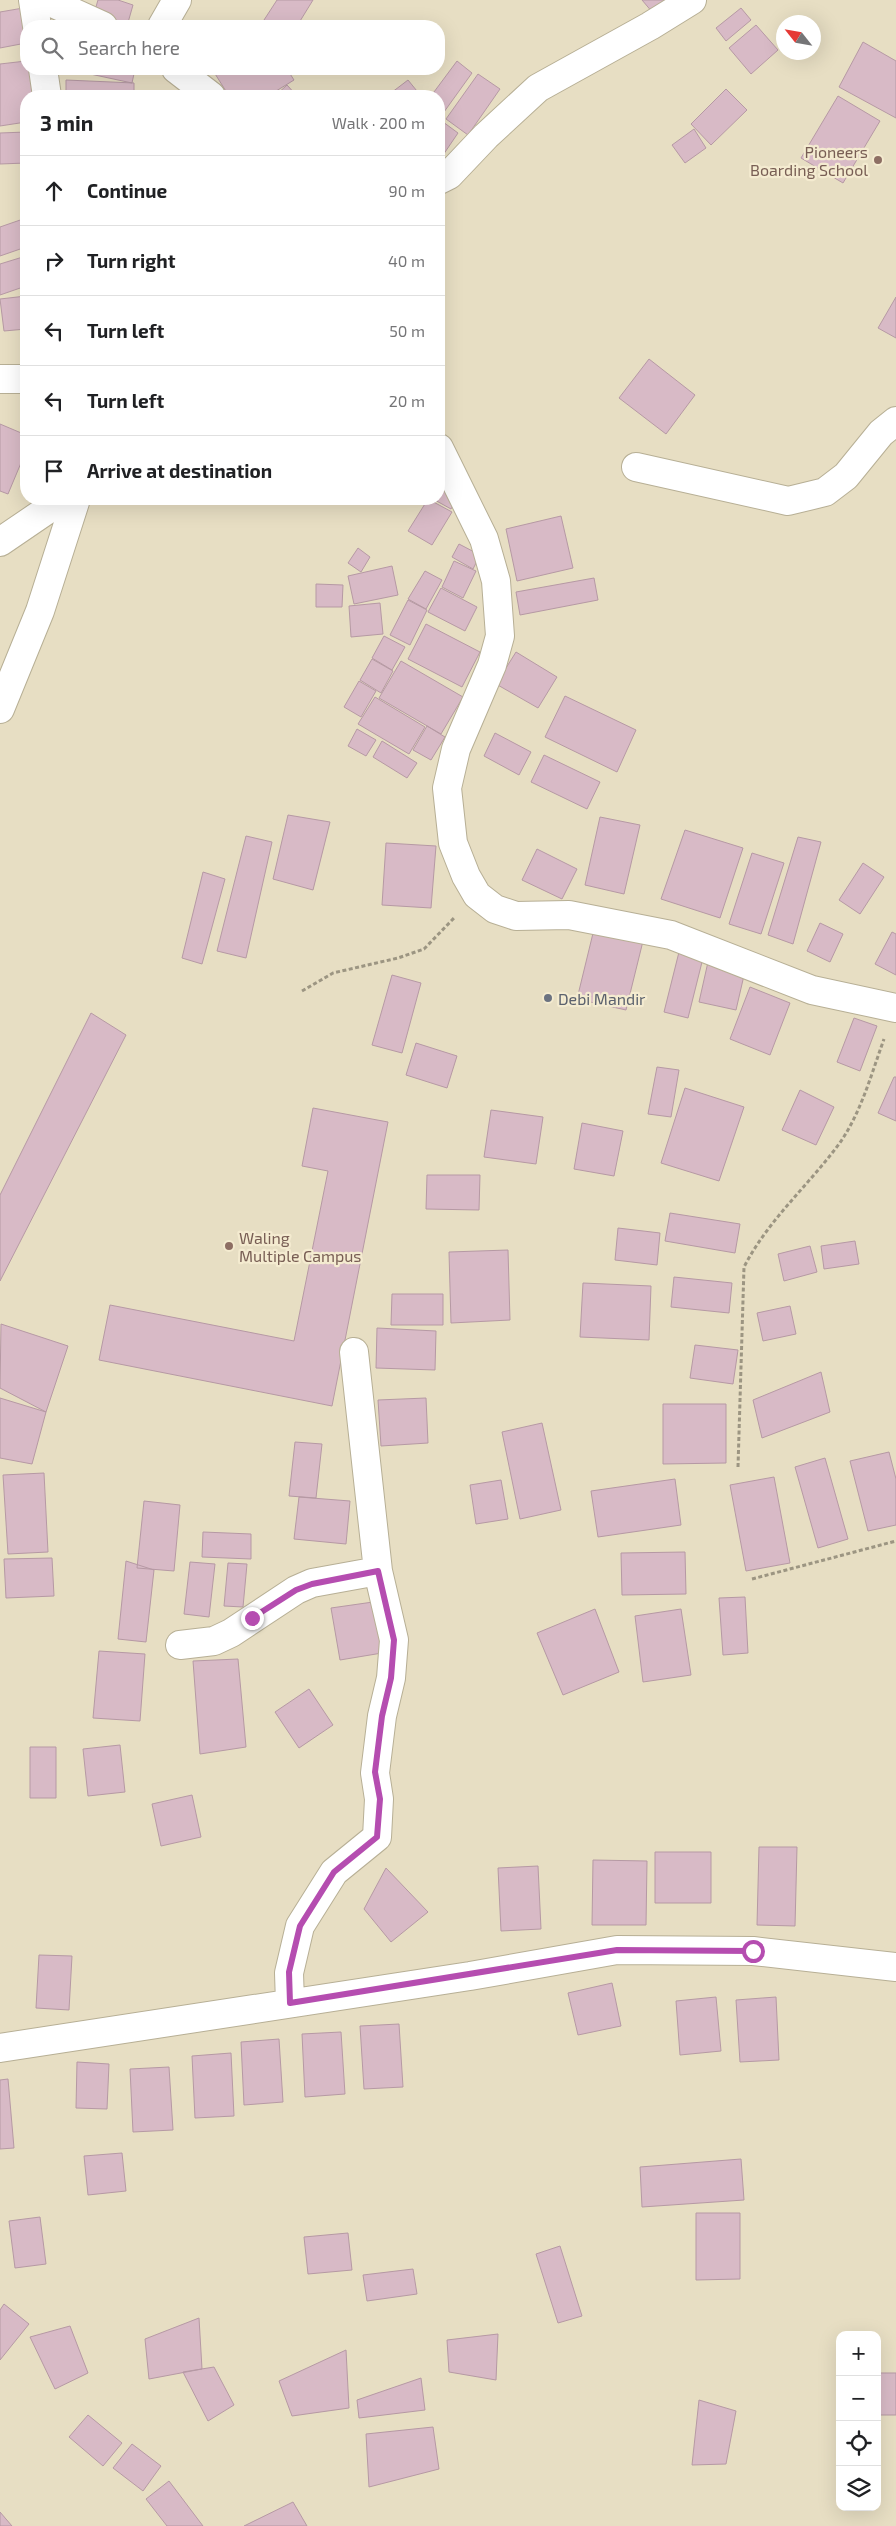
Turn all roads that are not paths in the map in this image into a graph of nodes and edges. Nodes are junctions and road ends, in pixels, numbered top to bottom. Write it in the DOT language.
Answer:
graph roads {
  1 [pos="34,0"];
  2 [pos="46,0"];
  3 [pos="178,0"];
  4 [pos="692,0"];
  5 [pos="36,20"];
  6 [pos="90,20"];
  7 [pos="166,20"];
  8 [pos="44,75"];
  9 [pos="184,75"];
  10 [pos="46,90"];
  11 [pos="203,90"];
  12 [pos="445,177"];
  13 [pos="0,379"];
  14 [pos="20,379"];
  15 [pos="896,421"];
  16 [pos="445,460"];
  17 [pos="636,467"];
  18 [pos="54,505"];
  19 [pos="74,505"];
  20 [pos="0,542"];
  21 [pos="0,709"];
  22 [pos="895,1008"];
  23 [pos="354,1352"];
  24 [pos="378,1571"];
  25 [pos="180,1645"];
  26 [pos="896,1967"];
  27 [pos="290,2003"];
  28 [pos="0,2048"];
  1 -- 5 [label="street"];
  2 -- 6 [label="street"];
  3 -- 7 [label="street"];
  4 -- 12 [label="street"];
  8 -- 10 [label="street"];
  9 -- 11 [label="street"];
  13 -- 14 [label="street"];
  15 -- 17 [label="street"];
  16 -- 22 [label="street"];
  18 -- 20 [label="street"];
  19 -- 21 [label="street"];
  23 -- 24 [label="street"];
  24 -- 25 [label="street"];
  24 -- 27 [label="street"];
  26 -- 27 [label="street"];
  27 -- 28 [label="street"];
}
